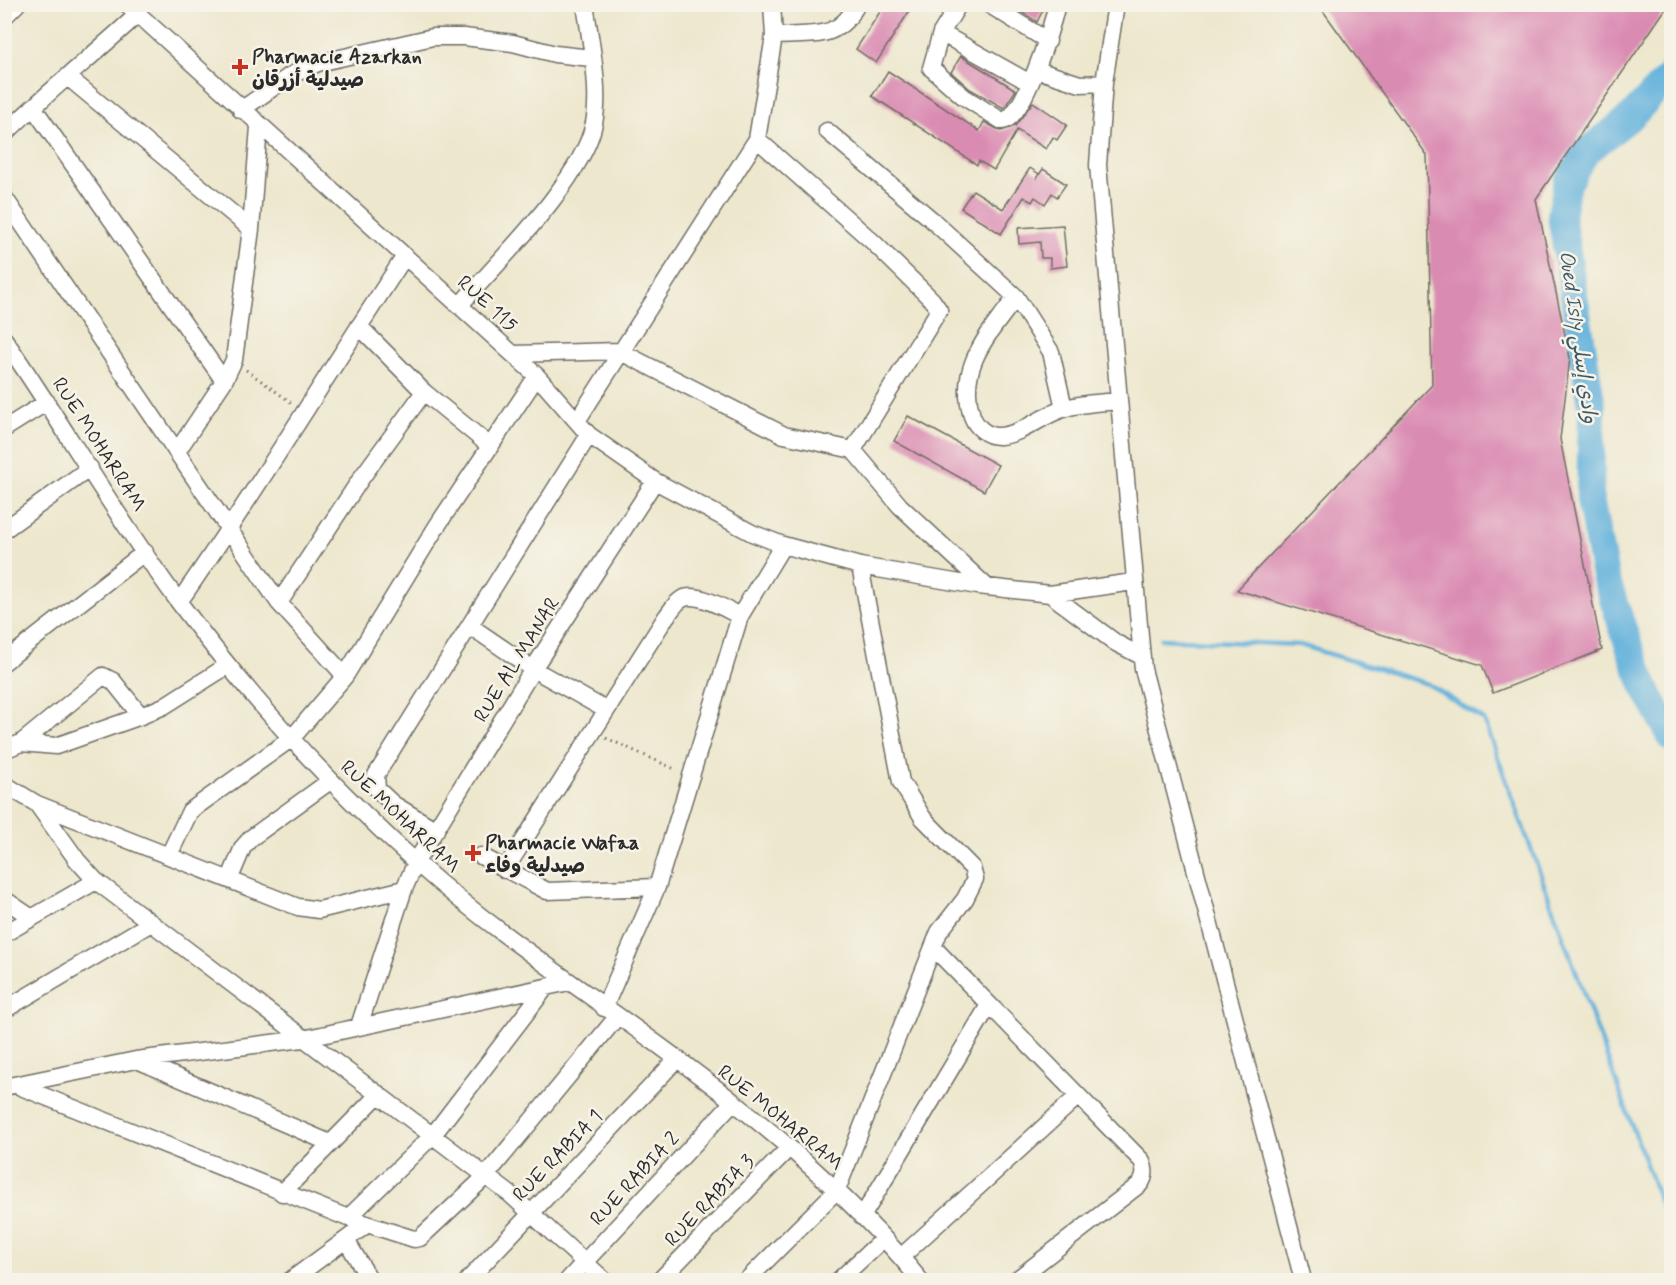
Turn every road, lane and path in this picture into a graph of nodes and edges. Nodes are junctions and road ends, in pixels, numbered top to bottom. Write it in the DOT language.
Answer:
graph roads {
  1 [pos="17,4"];
  2 [pos="585,4"];
  3 [pos="772,4"];
  4 [pos="857,4"];
  5 [pos="959,4"];
  6 [pos="988,4"];
  7 [pos="1057,4"];
  8 [pos="1116,4"];
  9 [pos="132,9"];
  10 [pos="4,17"];
  11 [pos="941,33"];
  12 [pos="774,36"];
  13 [pos="1048,40"];
  14 [pos="591,58"];
  15 [pos="1034,76"];
  16 [pos="69,78"];
  17 [pos="1104,83"];
  18 [pos="33,107"];
  19 [pos="241,110"];
  20 [pos="259,127"];
  21 [pos="827,130"];
  22 [pos="4,135"];
  23 [pos="757,139"];
  24 [pos="4,197"];
  25 [pos="251,229"];
  26 [pos="405,256"];
  27 [pos="1016,297"];
  28 [pos="459,306"];
  29 [pos="359,326"];
  30 [pos="4,339"];
  31 [pos="619,351"];
  32 [pos="514,354"];
  33 [pos="234,360"];
  34 [pos="537,376"];
  35 [pos="224,381"];
  36 [pos="424,392"];
  37 [pos="1118,399"];
  38 [pos="47,402"];
  39 [pos="1063,406"];
  40 [pos="303,411"];
  41 [pos="577,421"];
  42 [pos="4,429"];
  43 [pos="589,435"];
  44 [pos="490,446"];
  45 [pos="178,450"];
  46 [pos="853,450"];
  47 [pos="90,468"];
  48 [pos="655,481"];
  49 [pos="231,528"];
  50 [pos="4,530"];
  51 [pos="783,545"];
  52 [pos="145,552"];
  53 [pos="860,566"];
  54 [pos="1133,582"];
  55 [pos="987,587"];
  56 [pos="1050,594"];
  57 [pos="179,602"];
  58 [pos="279,603"];
  59 [pos="740,616"];
  60 [pos="470,626"];
  61 [pos="1141,656"];
  62 [pos="4,662"];
  63 [pos="227,666"];
  64 [pos="533,669"];
  65 [pos="345,676"];
  66 [pos="606,710"];
  67 [pos="141,716"];
  68 [pos="593,732"];
  69 [pos="292,738"];
  70 [pos="21,743"];
  71 [pos="4,750"];
  72 [pos="690,775"];
  73 [pos="330,781"];
  74 [pos="5,783"];
  75 [pos="37,804"];
  76 [pos="436,830"];
  77 [pos="169,855"];
  78 [pos="481,856"];
  79 [pos="416,862"];
  80 [pos="505,870"];
  81 [pos="230,879"];
  82 [pos="96,881"];
  83 [pos="657,887"];
  84 [pos="404,889"];
  85 [pos="4,899"];
  86 [pos="32,918"];
  87 [pos="151,923"];
  88 [pos="4,934"];
  89 [pos="933,947"];
  90 [pos="569,982"];
  91 [pos="546,987"];
  92 [pos="989,1005"];
  93 [pos="4,1010"];
  94 [pos="610,1012"];
  95 [pos="359,1026"];
  96 [pos="303,1039"];
  97 [pos="677,1059"];
  98 [pos="136,1060"];
  99 [pos="10,1086"];
  100 [pos="379,1094"];
  101 [pos="1077,1097"];
  102 [pos="732,1103"];
  103 [pos="433,1135"];
  104 [pos="330,1143"];
  105 [pos="788,1149"];
  106 [pos="484,1177"];
  107 [pos="837,1190"];
  108 [pos="282,1192"];
  109 [pos="531,1212"];
  110 [pos="862,1217"];
  111 [pos="348,1218"];
  112 [pos="366,1225"];
  113 [pos="883,1239"];
  114 [pos="346,1240"];
  115 [pos="901,1257"];
  116 [pos="584,1263"];
  117 [pos="291,1281"];
  118 [pos="370,1281"];
  119 [pos="468,1281"];
  120 [pos="568,1281"];
  121 [pos="604,1281"];
  122 [pos="660,1281"];
  123 [pos="747,1281"];
  124 [pos="839,1281"];
  125 [pos="920,1281"];
  126 [pos="1016,1281"];
  127 [pos="1303,1281"];
  1 -- 10 [label="street"];
  2 -- 14 [label="street"];
  3 -- 12 [label="street"];
  4 -- 12 [label="street"];
  5 -- 11 [label="street"];
  6 -- 13 [label="street"];
  7 -- 13 [label="street"];
  8 -- 17 [label="street"];
  9 -- 16 [label="street"];
  9 -- 19 [label="street, RUE 115"];
  11 -- 15 [label="street"];
  11 -- 15 [label="street"];
  12 -- 23 [label="street"];
  13 -- 15 [label="street"];
  14 -- 19 [label="street"];
  14 -- 28 [label="street"];
  15 -- 17 [label="street"];
  16 -- 18 [label="street"];
  16 -- 25 [label="street"];
  17 -- 37 [label="street"];
  18 -- 22 [label="street"];
  18 -- 35 [label="street"];
  19 -- 20 [label="street, RUE 115"];
  20 -- 25 [label="street"];
  20 -- 26 [label="street, RUE 115"];
  21 -- 27 [label="street"];
  23 -- 31 [label="street"];
  23 -- 46 [label="street"];
  24 -- 45 [label="street"];
  25 -- 33 [label="street"];
  26 -- 28 [label="street, RUE 115"];
  26 -- 29 [label="street"];
  27 -- 39 [label="street"];
  27 -- 39 [label="street"];
  28 -- 32 [label="street, RUE 115"];
  29 -- 36 [label="street"];
  29 -- 40 [label="street"];
  30 -- 38 [label="street, RUE MOHARRAM"];
  31 -- 32 [label="street"];
  31 -- 41 [label="street"];
  31 -- 46 [label="street"];
  32 -- 34 [label="street, RUE 115"];
  33 -- 35 [label="street"];
  33 -- 40 [label="path"];
  34 -- 41 [label="street, RUE 115"];
  34 -- 44 [label="street"];
  35 -- 45 [label="street"];
  36 -- 44 [label="street"];
  36 -- 58 [label="street"];
  37 -- 39 [label="street"];
  37 -- 54 [label="street"];
  38 -- 42 [label="street"];
  38 -- 47 [label="street, RUE MOHARRAM"];
  40 -- 49 [label="street"];
  41 -- 43 [label="street, RUE 115"];
  43 -- 48 [label="street, RUE 115"];
  43 -- 60 [label="street"];
  44 -- 65 [label="street"];
  45 -- 49 [label="street"];
  46 -- 55 [label="street"];
  47 -- 50 [label="street"];
  47 -- 52 [label="street, RUE MOHARRAM"];
  48 -- 51 [label="street, RUE 115"];
  48 -- 64 [label="street, RUE AL MANAR"];
  49 -- 57 [label="street"];
  49 -- 58 [label="street"];
  51 -- 53 [label="street, RUE 115"];
  51 -- 59 [label="street"];
  52 -- 57 [label="street, RUE MOHARRAM"];
  52 -- 62 [label="street"];
  53 -- 55 [label="street, RUE 115"];
  53 -- 89 [label="street"];
  54 -- 56 [label="street, RUE 115"];
  54 -- 61 [label="street"];
  55 -- 56 [label="street, RUE 115"];
  56 -- 61 [label="street"];
  57 -- 63 [label="street, RUE MOHARRAM"];
  58 -- 65 [label="street"];
  59 -- 66 [label="street"];
  59 -- 72 [label="street"];
  60 -- 64 [label="street"];
  60 -- 76 [label="street"];
  61 -- 127 [label="street"];
  63 -- 67 [label="street"];
  63 -- 69 [label="street, RUE MOHARRAM"];
  64 -- 66 [label="street"];
  64 -- 76 [label="street, RUE AL MANAR"];
  65 -- 69 [label="street"];
  66 -- 68 [label="street"];
  67 -- 70 [label="street"];
  67 -- 70 [label="street"];
  68 -- 72 [label="path"];
  68 -- 80 [label="street"];
  69 -- 73 [label="street, RUE MOHARRAM"];
  69 -- 77 [label="street"];
  70 -- 71 [label="street"];
  72 -- 83 [label="street"];
  73 -- 79 [label="street, RUE MOHARRAM"];
  73 -- 81 [label="street"];
  74 -- 75 [label="street"];
  75 -- 77 [label="street"];
  75 -- 82 [label="street"];
  76 -- 79 [label="street, RUE AL MANAR"];
  77 -- 81 [label="street"];
  78 -- 80 [label="street"];
  79 -- 84 [label="street, RUE AL MANAR"];
  79 -- 90 [label="street, RUE MOHARRAM"];
  80 -- 83 [label="street"];
  81 -- 84 [label="street"];
  82 -- 86 [label="street"];
  82 -- 87 [label="street"];
  83 -- 94 [label="street"];
  84 -- 95 [label="street, RUE AL MANAR"];
  85 -- 86 [label="street"];
  86 -- 88 [label="street"];
  87 -- 93 [label="street"];
  87 -- 96 [label="street"];
  89 -- 92 [label="street"];
  89 -- 107 [label="street"];
  90 -- 91 [label="street"];
  90 -- 94 [label="street, RUE MOHARRAM"];
  91 -- 95 [label="street"];
  91 -- 103 [label="street"];
  92 -- 101 [label="street"];
  92 -- 110 [label="street"];
  94 -- 97 [label="street, RUE MOHARRAM"];
  94 -- 106 [label="street"];
  95 -- 96 [label="street"];
  96 -- 98 [label="street"];
  96 -- 100 [label="street"];
  97 -- 102 [label="street, RUE MOHARRAM"];
  97 -- 109 [label="street, RUE RABIA 1"];
  98 -- 99 [label="street"];
  98 -- 104 [label="street"];
  99 -- 108 [label="street"];
  100 -- 103 [label="street"];
  100 -- 104 [label="street"];
  101 -- 115 [label="street"];
  101 -- 126 [label="street"];
  102 -- 105 [label="street, RUE MOHARRAM"];
  102 -- 116 [label="street, RUE RABIA 2"];
  103 -- 106 [label="street"];
  103 -- 111 [label="street"];
  104 -- 108 [label="street"];
  105 -- 107 [label="street, RUE MOHARRAM"];
  105 -- 122 [label="street, RUE RABIA 3"];
  106 -- 109 [label="street"];
  106 -- 112 [label="street"];
  107 -- 110 [label="street, RUE MOHARRAM"];
  107 -- 123 [label="street"];
  108 -- 111 [label="street"];
  109 -- 116 [label="street"];
  109 -- 119 [label="street, RUE RABIA 1"];
  110 -- 113 [label="street, RUE MOHARRAM"];
  111 -- 112 [label="street"];
  112 -- 114 [label="street"];
  113 -- 115 [label="street, RUE MOHARRAM"];
  113 -- 124 [label="street"];
  114 -- 117 [label="street"];
  114 -- 118 [label="street"];
  115 -- 125 [label="street, RUE MOHARRAM"];
  116 -- 120 [label="street, RUE RABIA 2"];
  116 -- 121 [label="street"];
}
